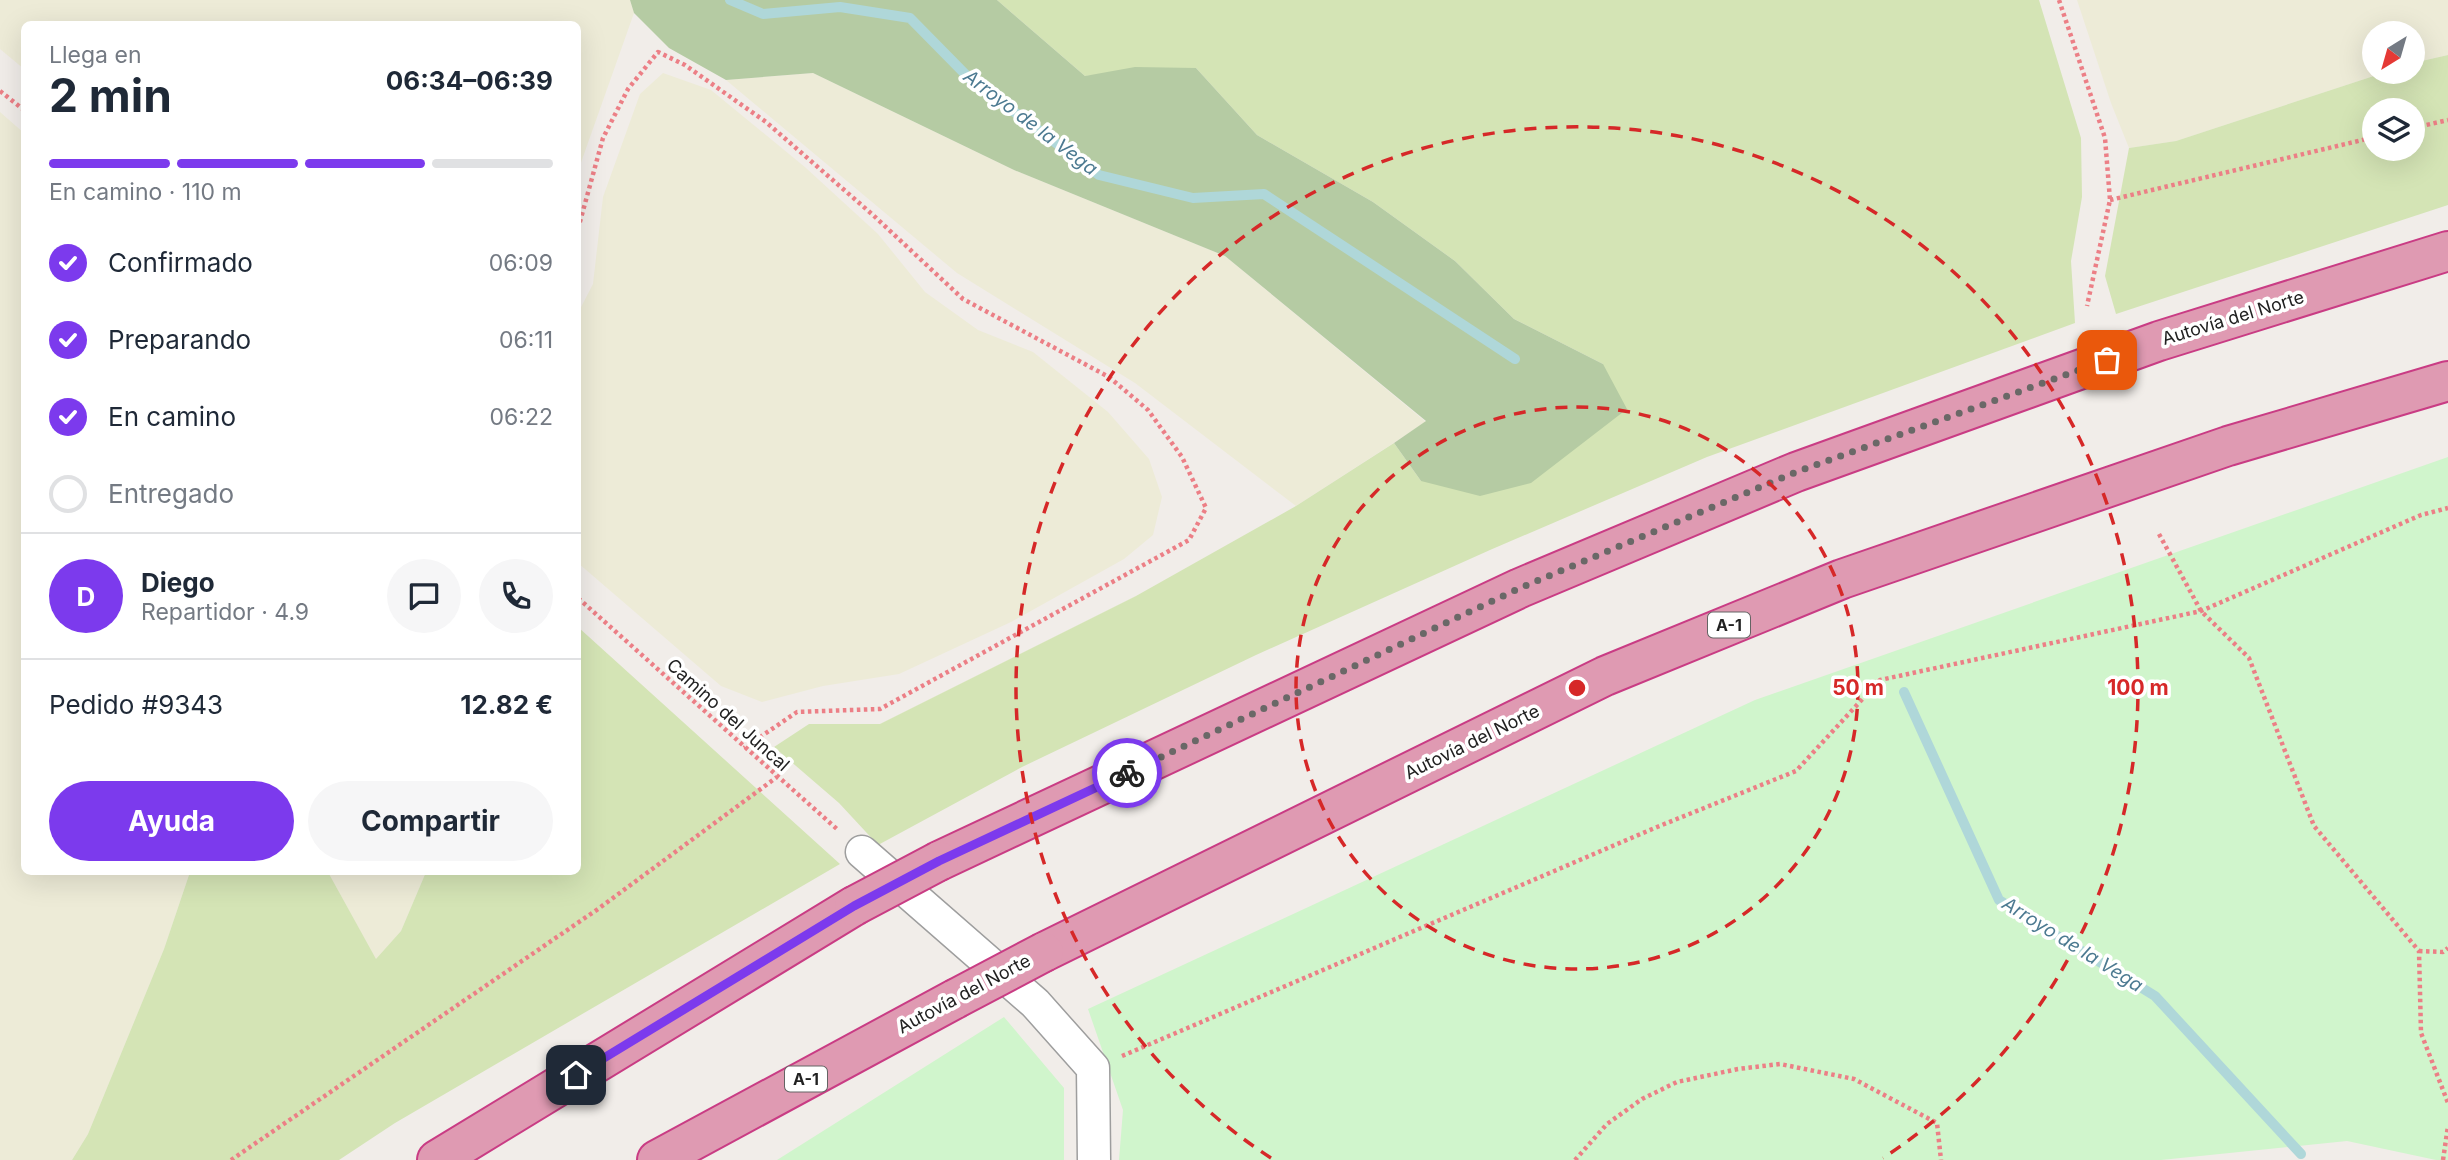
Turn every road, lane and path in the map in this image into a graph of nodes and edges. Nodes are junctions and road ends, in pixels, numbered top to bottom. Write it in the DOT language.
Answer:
graph roads {
  1 [pos="2059,0"];
  2 [pos="0,90"];
  3 [pos="21,108"];
  4 [pos="2448,120"];
  5 [pos="2425,125"];
  6 [pos="2362,140"];
  7 [pos="2110,200"];
  8 [pos="581,218"];
  9 [pos="2448,251"];
  10 [pos="2087,306"];
  11 [pos="2448,381"];
  12 [pos="2448,508"];
  13 [pos="2159,534"];
  14 [pos="581,601"];
  15 [pos="2201,611"];
  16 [pos="744,748"];
  17 [pos="777,777"];
  18 [pos="862,852"];
  19 [pos="2448,948"];
  20 [pos="2419,951"];
  21 [pos="1093,1068"];
  22 [pos="2448,1103"];
  23 [pos="2448,1126"];
  24 [pos="231,1160"];
  25 [pos="437,1160"];
  26 [pos="657,1160"];
  27 [pos="1094,1160"];
  28 [pos="1576,1160"];
  29 [pos="1941,1160"];
  30 [pos="2443,1160"];
  1 -- 7 [label="path"];
  2 -- 3 [label="path"];
  4 -- 5 [label="path"];
  6 -- 7 [label="path"];
  7 -- 10 [label="path"];
  8 -- 16 [label="path"];
  9 -- 25 [label="highway, Autovía del Norte, bridge"];
  11 -- 26 [label="highway, Autovía del Norte / A-1, bridge"];
  12 -- 15 [label="path"];
  13 -- 15 [label="path"];
  14 -- 16 [label="path, Camino del Juncal"];
  15 -- 20 [label="path"];
  15 -- 21 [label="path"];
  16 -- 17 [label="path, Camino del Juncal"];
  17 -- 18 [label="path, Camino del Juncal"];
  17 -- 24 [label="path"];
  18 -- 21 [label="street"];
  19 -- 20 [label="path"];
  20 -- 22 [label="path"];
  21 -- 27 [label="street"];
  23 -- 30 [label="path"];
  28 -- 29 [label="path"];
}
